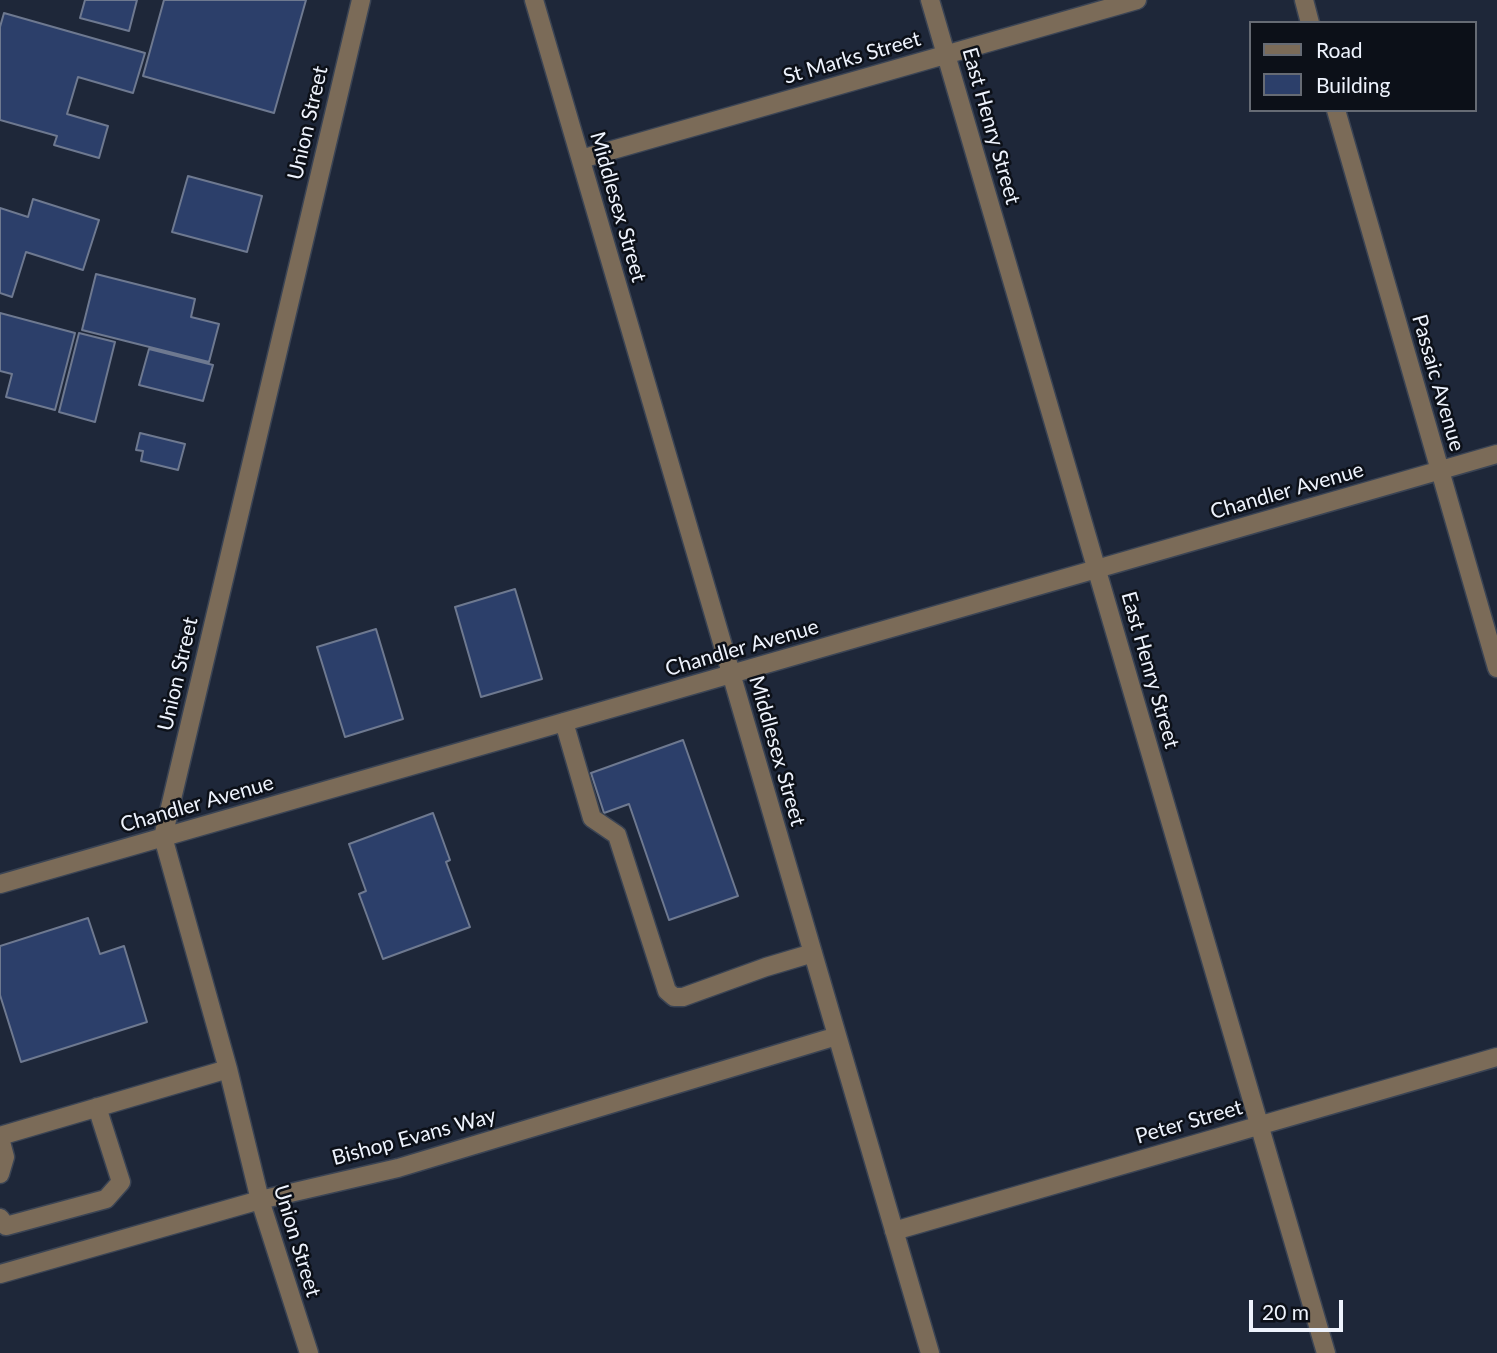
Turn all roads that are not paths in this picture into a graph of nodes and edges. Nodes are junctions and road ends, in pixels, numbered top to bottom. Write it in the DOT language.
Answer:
graph roads {
  1 [pos="361,0"];
  2 [pos="534,0"];
  3 [pos="930,0"];
  4 [pos="1137,0"];
  5 [pos="1304,0"];
  6 [pos="1309,21"];
  7 [pos="947,54"];
  8 [pos="1337,112"];
  9 [pos="581,159"];
  10 [pos="1497,454"];
  11 [pos="1440,471"];
  12 [pos="1097,569"];
  13 [pos="1497,668"];
  14 [pos="731,674"];
  15 [pos="564,722"];
  16 [pos="163,837"];
  17 [pos="0,884"];
  18 [pos="813,953"];
  19 [pos="837,1036"];
  20 [pos="1497,1057"];
  21 [pos="228,1069"];
  22 [pos="97,1107"];
  23 [pos="1259,1125"];
  24 [pos="0,1137"];
  25 [pos="0,1174"];
  26 [pos="260,1200"];
  27 [pos="0,1219"];
  28 [pos="894,1230"];
  29 [pos="0,1274"];
  30 [pos="309,1353"];
  31 [pos="930,1353"];
  32 [pos="1326,1353"];
  1 -- 16 [label="street, Union Street"];
  2 -- 9 [label="street, Middlesex Street"];
  3 -- 7 [label="street, East Henry Street"];
  4 -- 7 [label="street, St Marks Street"];
  5 -- 6 [label="street"];
  7 -- 9 [label="street, St Marks Street"];
  7 -- 12 [label="street, East Henry Street"];
  8 -- 11 [label="street, Passaic Avenue"];
  9 -- 14 [label="street, Middlesex Street"];
  10 -- 11 [label="street, Chandler Avenue"];
  11 -- 12 [label="street, Chandler Avenue"];
  11 -- 13 [label="street, Passaic Avenue"];
  12 -- 14 [label="street, Chandler Avenue"];
  12 -- 23 [label="street, East Henry Street"];
  14 -- 15 [label="street, Chandler Avenue"];
  14 -- 18 [label="street, Middlesex Street"];
  15 -- 16 [label="street, Chandler Avenue"];
  15 -- 18 [label="street"];
  16 -- 17 [label="street, Chandler Avenue"];
  16 -- 21 [label="street, Union Street"];
  18 -- 19 [label="street, Middlesex Street"];
  19 -- 26 [label="street, Bishop Evans Way"];
  19 -- 28 [label="street, Middlesex Street"];
  20 -- 23 [label="street, Peter Street"];
  21 -- 22 [label="street"];
  21 -- 26 [label="street, Union Street"];
  22 -- 24 [label="street"];
  22 -- 27 [label="street"];
  23 -- 28 [label="street, Peter Street"];
  23 -- 32 [label="street, East Henry Street"];
  24 -- 25 [label="street"];
  26 -- 29 [label="street, Bishop Evans Way"];
  26 -- 30 [label="street, Union Street"];
  28 -- 31 [label="street, Middlesex Street"];
}
